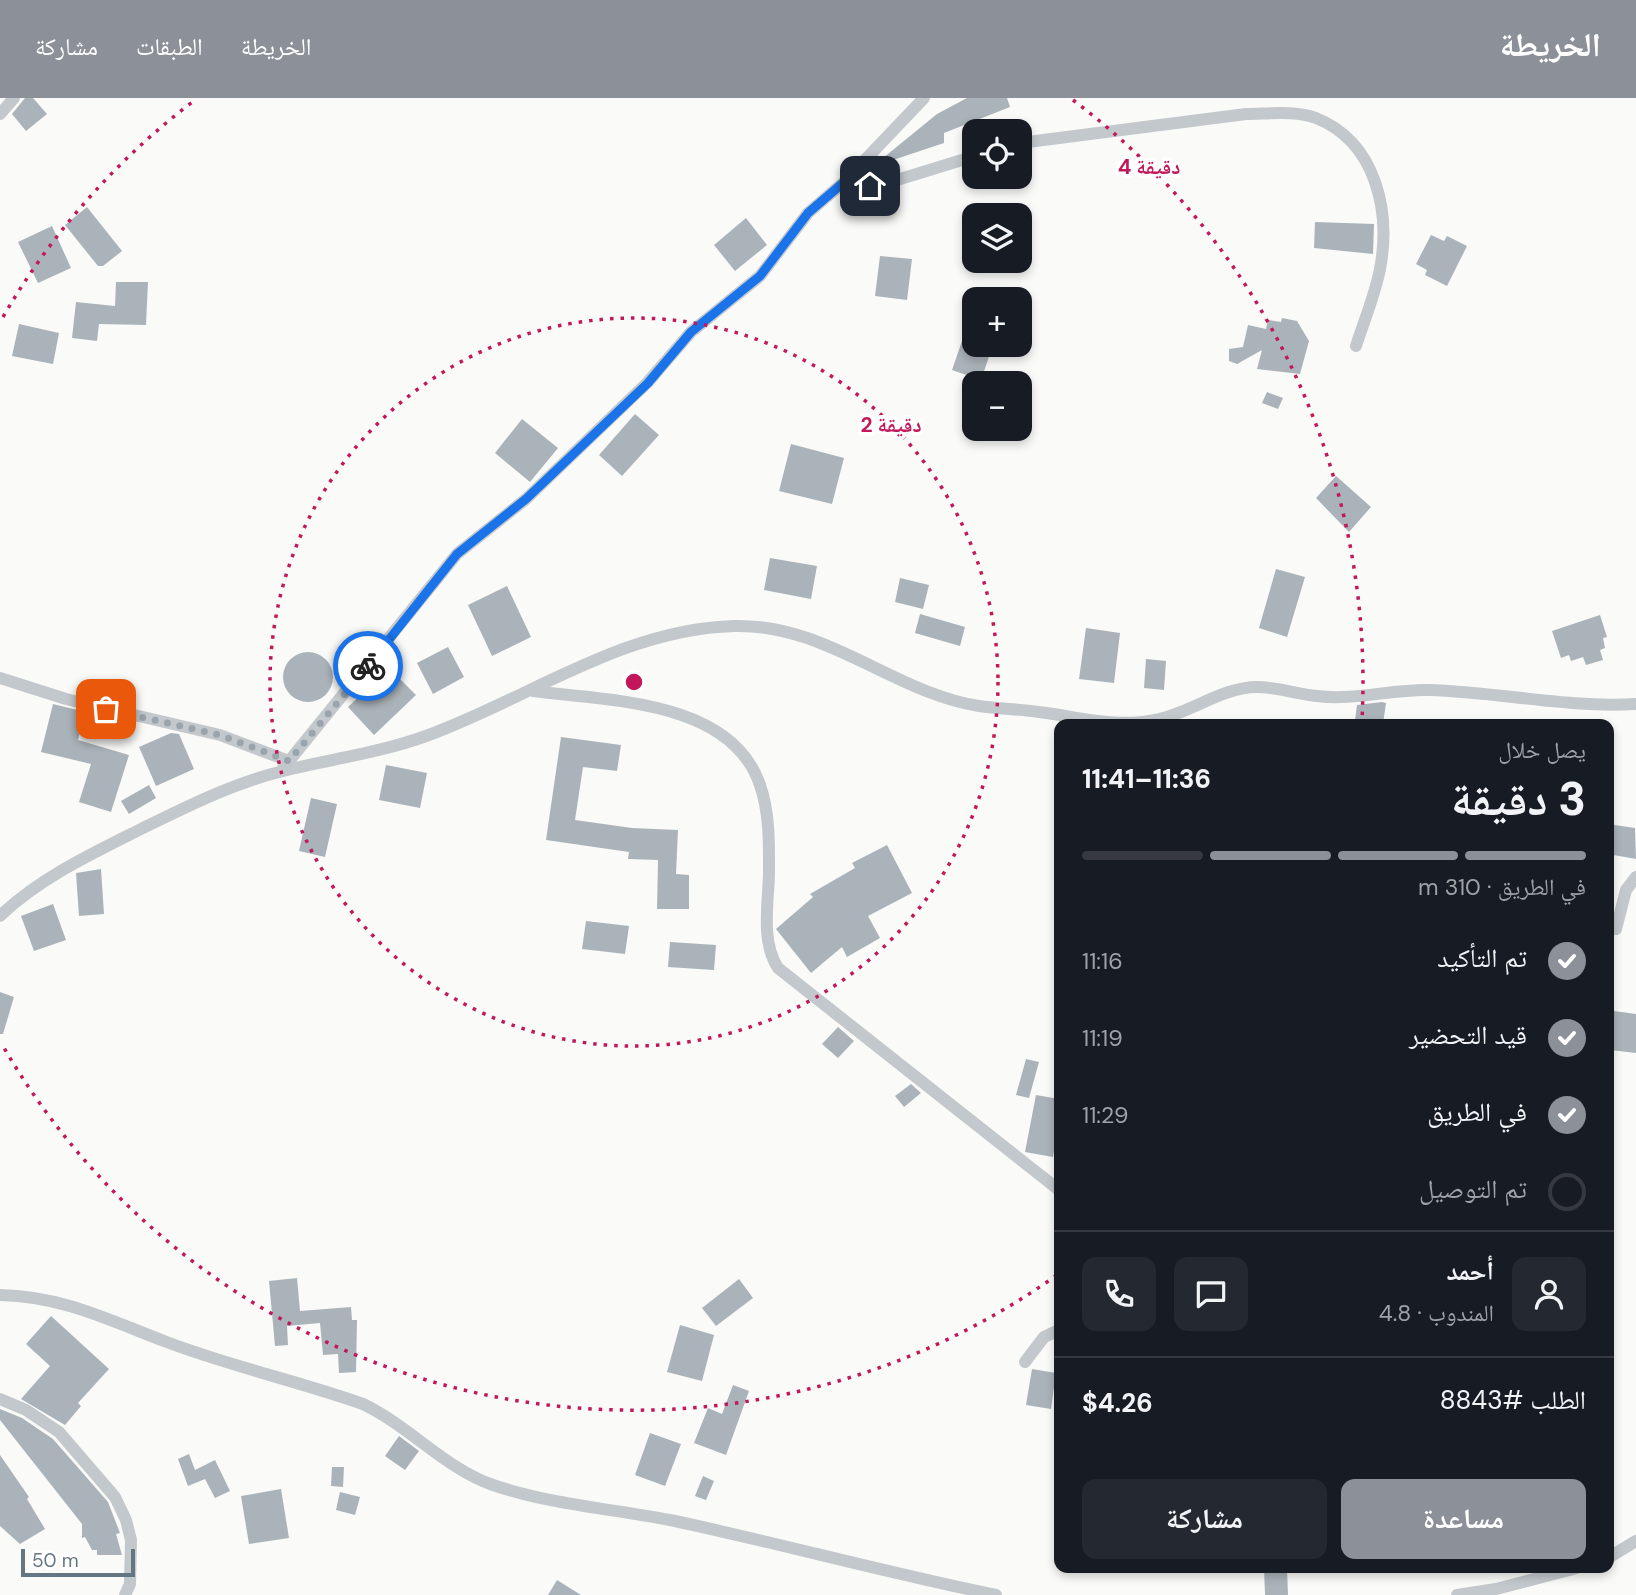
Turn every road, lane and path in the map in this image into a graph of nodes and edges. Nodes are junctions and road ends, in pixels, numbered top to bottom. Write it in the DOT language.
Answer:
graph roads {
  1 [pos="14,98"];
  2 [pos="925,98"];
  3 [pos="0,114"];
  4 [pos="1032,142"];
  5 [pos="962,160"];
  6 [pos="844,182"];
  7 [pos="1356,346"];
  8 [pos="0,678"];
  9 [pos="533,691"];
  10 [pos="1636,704"];
  11 [pos="1084,719"];
  12 [pos="1159,719"];
  13 [pos="285,766"];
  14 [pos="1636,877"];
  15 [pos="0,916"];
  16 [pos="1616,929"];
  17 [pos="1054,1186"];
  18 [pos="0,1295"];
  19 [pos="1054,1332"];
  20 [pos="1025,1362"];
  21 [pos="0,1399"];
  22 [pos="1636,1541"];
  23 [pos="1614,1554"];
  24 [pos="1558,1573"];
  25 [pos="125,1595"];
  26 [pos="996,1595"];
  27 [pos="1457,1595"];
  1 -- 3 [label="street"];
  2 -- 6 [label="street"];
  4 -- 7 [label="street"];
  5 -- 6 [label="street"];
  6 -- 13 [label="street"];
  8 -- 13 [label="street"];
  9 -- 11 [label="street"];
  9 -- 13 [label="street"];
  9 -- 17 [label="street"];
  10 -- 12 [label="street"];
  13 -- 15 [label="street"];
  14 -- 16 [label="street"];
  18 -- 26 [label="street"];
  19 -- 20 [label="street"];
  21 -- 25 [label="street"];
  22 -- 23 [label="street"];
  24 -- 27 [label="street"];
}
